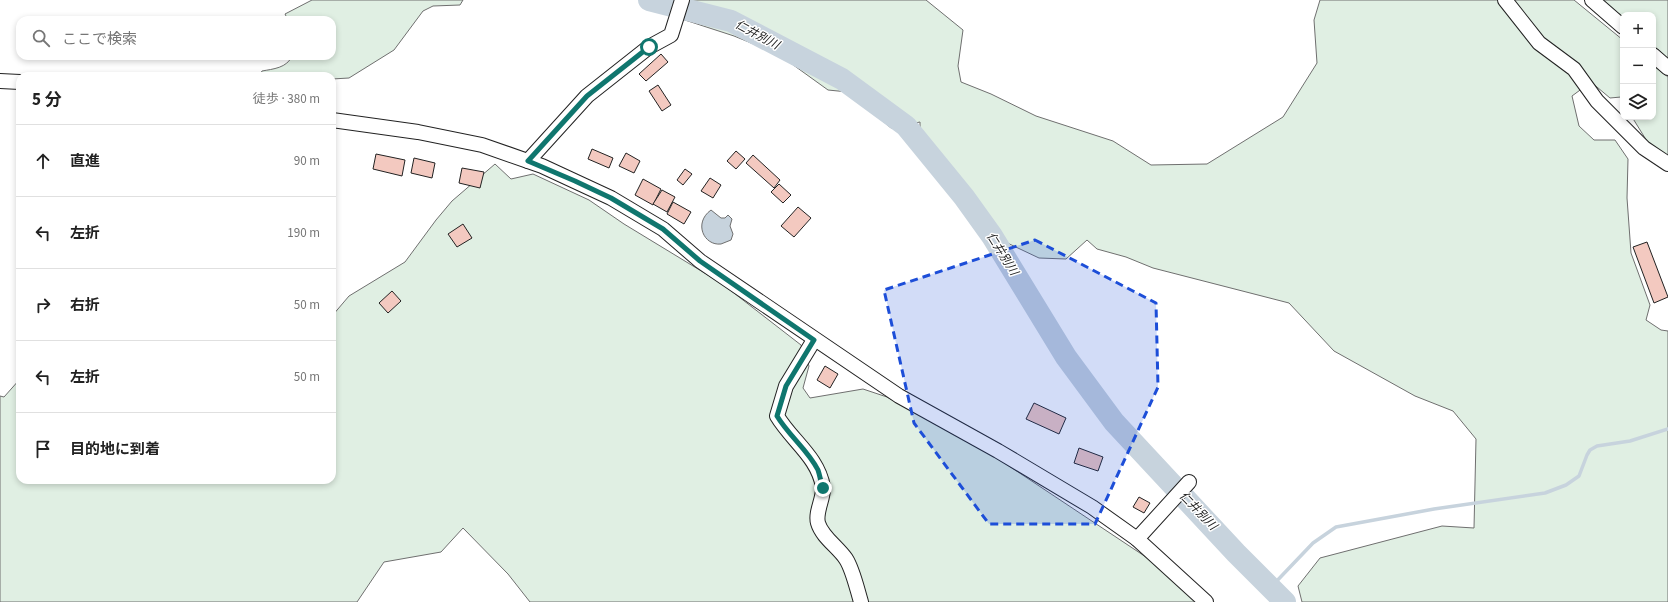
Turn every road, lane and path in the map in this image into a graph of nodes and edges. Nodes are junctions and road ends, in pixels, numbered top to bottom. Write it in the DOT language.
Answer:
graph roads {
  1 [pos="682,0"];
  2 [pos="1505,0"];
  3 [pos="1592,0"];
  4 [pos="1620,24"];
  5 [pos="1656,58"];
  6 [pos="1668,68"];
  7 [pos="0,81"];
  8 [pos="16,82"];
  9 [pos="336,121"];
  10 [pos="528,161"];
  11 [pos="1668,164"];
  12 [pos="814,340"];
  13 [pos="1189,482"];
  14 [pos="1137,538"];
  15 [pos="861,602"];
  16 [pos="1206,602"];
  1 -- 10 [label="street"];
  2 -- 11 [label="street"];
  3 -- 4 [label="street"];
  5 -- 6 [label="street"];
  7 -- 8 [label="street"];
  9 -- 10 [label="street"];
  10 -- 12 [label="street"];
  12 -- 14 [label="street"];
  12 -- 15 [label="street"];
  13 -- 14 [label="street"];
  14 -- 16 [label="street"];
}
